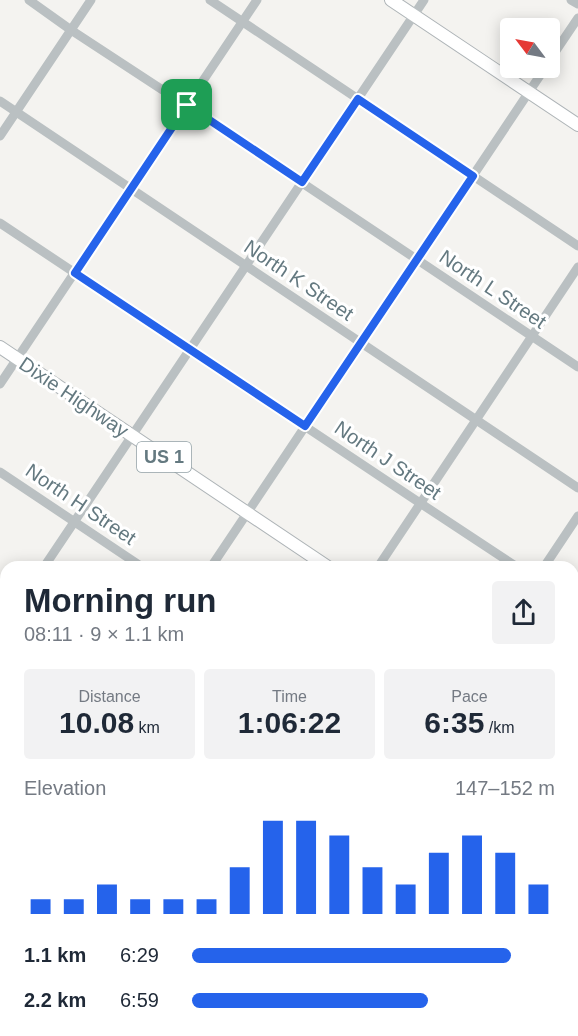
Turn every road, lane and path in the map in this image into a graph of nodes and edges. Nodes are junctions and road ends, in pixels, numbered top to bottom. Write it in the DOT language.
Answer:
graph roads {
  1 [pos="29,0"];
  2 [pos="91,0"];
  3 [pos="210,0"];
  4 [pos="257,0"];
  5 [pos="391,0"];
  6 [pos="424,0"];
  7 [pos="571,0"];
  8 [pos="578,4"];
  9 [pos="414,15"];
  10 [pos="578,18"];
  11 [pos="243,22"];
  12 [pos="71,30"];
  13 [pos="560,45"];
  14 [pos="538,78"];
  15 [pos="528,92"];
  16 [pos="358,99"];
  17 [pos="0,102"];
  18 [pos="187,105"];
  19 [pos="16,112"];
  20 [pos="578,125"];
  21 [pos="0,136"];
  22 [pos="473,176"];
  23 [pos="302,182"];
  24 [pos="131,189"];
  25 [pos="0,223"];
  26 [pos="578,246"];
  27 [pos="417,259"];
  28 [pos="246,266"];
  29 [pos="578,267"];
  30 [pos="75,273"];
  31 [pos="532,336"];
  32 [pos="361,343"];
  33 [pos="0,347"];
  34 [pos="190,350"];
  35 [pos="17,358"];
  36 [pos="578,367"];
  37 [pos="0,384"];
  38 [pos="476,420"];
  39 [pos="305,426"];
  40 [pos="133,436"];
  41 [pos="0,472"];
  42 [pos="578,488"];
  43 [pos="420,503"];
  44 [pos="247,513"];
  45 [pos="578,516"];
  46 [pos="75,522"];
  47 [pos="49,561"];
  48 [pos="133,561"];
  49 [pos="215,561"];
  50 [pos="319,561"];
  51 [pos="382,561"];
  52 [pos="508,561"];
  53 [pos="548,561"];
  1 -- 12 [label="street, North L Street"];
  2 -- 12 [label="street"];
  3 -- 11 [label="street"];
  4 -- 11 [label="street"];
  5 -- 9 [label="main road"];
  6 -- 9 [label="street"];
  7 -- 8 [label="street"];
  9 -- 15 [label="main road"];
  9 -- 16 [label="street"];
  10 -- 13 [label="street"];
  11 -- 16 [label="street"];
  11 -- 18 [label="street"];
  12 -- 18 [label="street, North L Street"];
  12 -- 19 [label="street"];
  14 -- 15 [label="street"];
  15 -- 20 [label="main road"];
  15 -- 22 [label="street"];
  16 -- 22 [label="street"];
  16 -- 23 [label="street"];
  17 -- 19 [label="street, North K Street"];
  18 -- 23 [label="street, North L Street"];
  18 -- 24 [label="street"];
  19 -- 21 [label="street"];
  19 -- 24 [label="street, North K Street"];
  22 -- 26 [label="street"];
  22 -- 27 [label="street"];
  23 -- 27 [label="street, North L Street"];
  23 -- 28 [label="street"];
  24 -- 28 [label="street, North K Street"];
  24 -- 30 [label="street"];
  25 -- 30 [label="street, North J Street"];
  27 -- 31 [label="street, North L Street"];
  27 -- 32 [label="street"];
  28 -- 32 [label="street, North K Street"];
  28 -- 34 [label="street"];
  29 -- 31 [label="street"];
  30 -- 34 [label="street, North J Street"];
  30 -- 35 [label="street"];
  31 -- 36 [label="street, North L Street"];
  31 -- 38 [label="street"];
  32 -- 38 [label="street, North K Street"];
  32 -- 39 [label="street"];
  33 -- 35 [label="main road, Dixie Highway / US 1"];
  34 -- 39 [label="street, North J Street"];
  34 -- 40 [label="street"];
  35 -- 37 [label="street"];
  35 -- 40 [label="main road, Dixie Highway / US 1"];
  38 -- 42 [label="street, North K Street"];
  38 -- 43 [label="street"];
  39 -- 43 [label="street, North J Street"];
  39 -- 44 [label="street"];
  40 -- 44 [label="main road, Dixie Highway / US 1"];
  40 -- 46 [label="street"];
  41 -- 46 [label="street, North H Street"];
  43 -- 51 [label="street"];
  43 -- 52 [label="street, North J Street"];
  44 -- 49 [label="street"];
  44 -- 50 [label="main road, Dixie Highway / US 1"];
  45 -- 53 [label="street"];
  46 -- 47 [label="street"];
  46 -- 48 [label="street, North H Street"];
}
